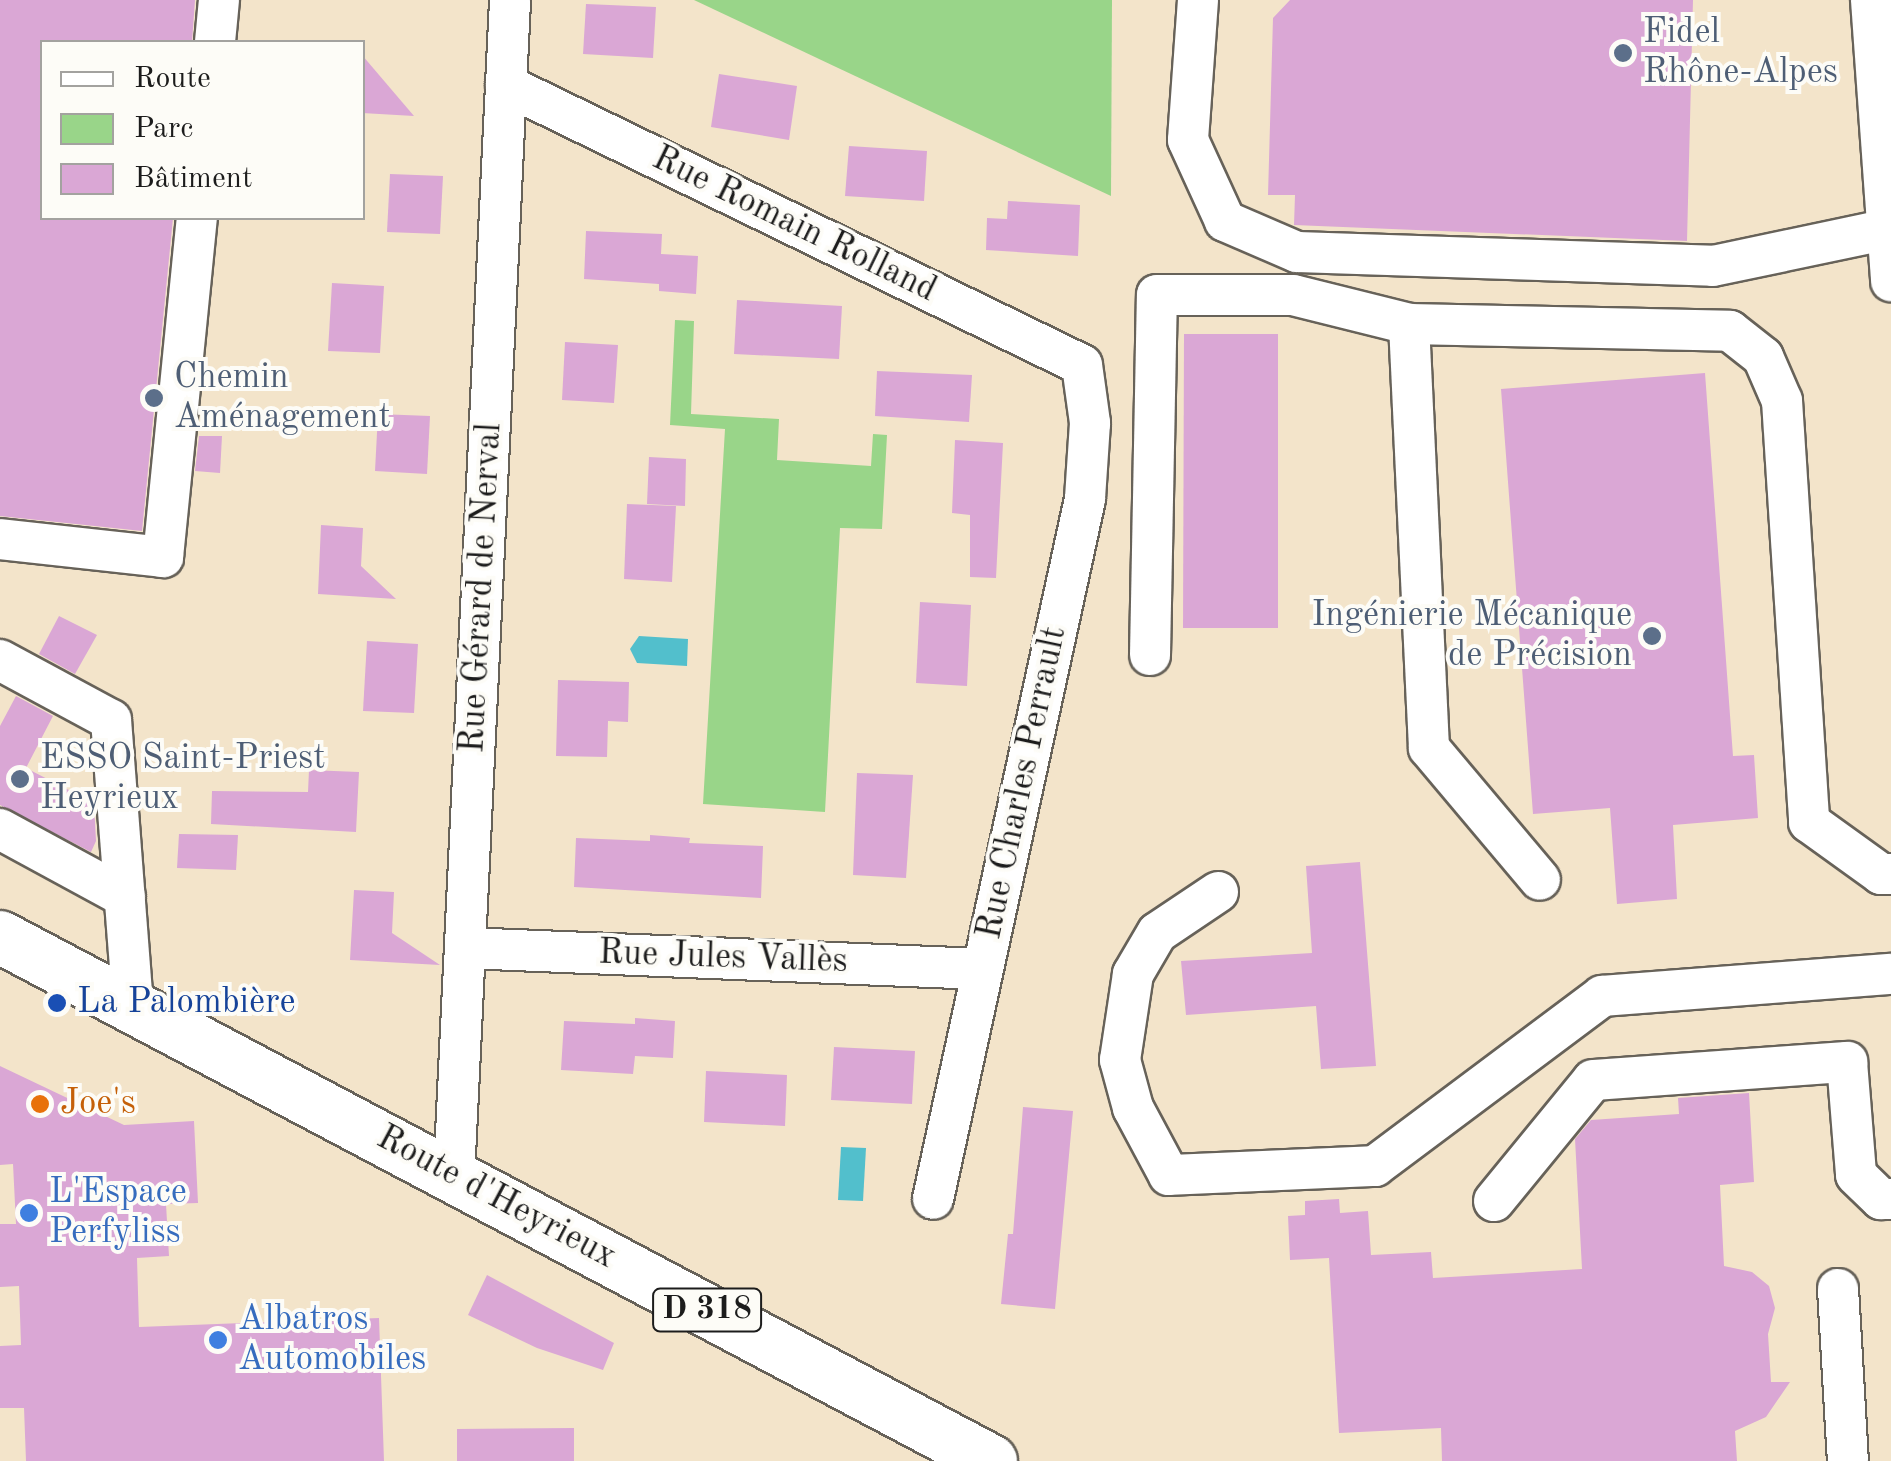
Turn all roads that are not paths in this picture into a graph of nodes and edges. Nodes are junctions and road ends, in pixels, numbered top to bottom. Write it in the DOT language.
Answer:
graph roads {
  1 [pos="219,0"];
  2 [pos="510,0"];
  3 [pos="1198,0"];
  4 [pos="1870,0"];
  5 [pos="215,40"];
  6 [pos="506,84"];
  7 [pos="197,220"];
  8 [pos="1888,228"];
  9 [pos="1891,281"];
  10 [pos="1409,324"];
  11 [pos="1082,364"];
  12 [pos="0,539"];
  13 [pos="1150,655"];
  14 [pos="0,660"];
  15 [pos="0,829"];
  16 [pos="1891,874"];
  17 [pos="1540,880"];
  18 [pos="1218,892"];
  19 [pos="124,897"];
  20 [pos="0,937"];
  21 [pos="465,948"];
  22 [pos="982,968"];
  23 [pos="1891,974"];
  24 [pos="133,1008"];
  25 [pos="454,1176"];
  26 [pos="933,1198"];
  27 [pos="1891,1198"];
  28 [pos="1494,1201"];
  29 [pos="1838,1289"];
  30 [pos="991,1461"];
  31 [pos="1848,1461"];
  1 -- 5 [label="street"];
  2 -- 6 [label="street, Rue Gérard de Nerval"];
  3 -- 8 [label="street"];
  4 -- 8 [label="street"];
  6 -- 11 [label="street, Rue Romain Rolland"];
  6 -- 21 [label="street, Rue Gérard de Nerval"];
  7 -- 12 [label="street"];
  8 -- 9 [label="street"];
  10 -- 13 [label="street"];
  10 -- 16 [label="street"];
  10 -- 17 [label="street"];
  11 -- 22 [label="street, Rue Charles Perrault"];
  14 -- 19 [label="street"];
  15 -- 19 [label="street"];
  18 -- 23 [label="street"];
  19 -- 24 [label="street"];
  20 -- 24 [label="main road, Route d'Heyrieux / D 318"];
  21 -- 22 [label="street, Rue Jules Vallès"];
  21 -- 25 [label="street, Rue Gérard de Nerval"];
  22 -- 26 [label="street, Rue Charles Perrault"];
  24 -- 25 [label="main road, Route d'Heyrieux / D 318"];
  25 -- 30 [label="main road, Route d'Heyrieux / D 318"];
  27 -- 28 [label="street"];
  29 -- 31 [label="street"];
}
